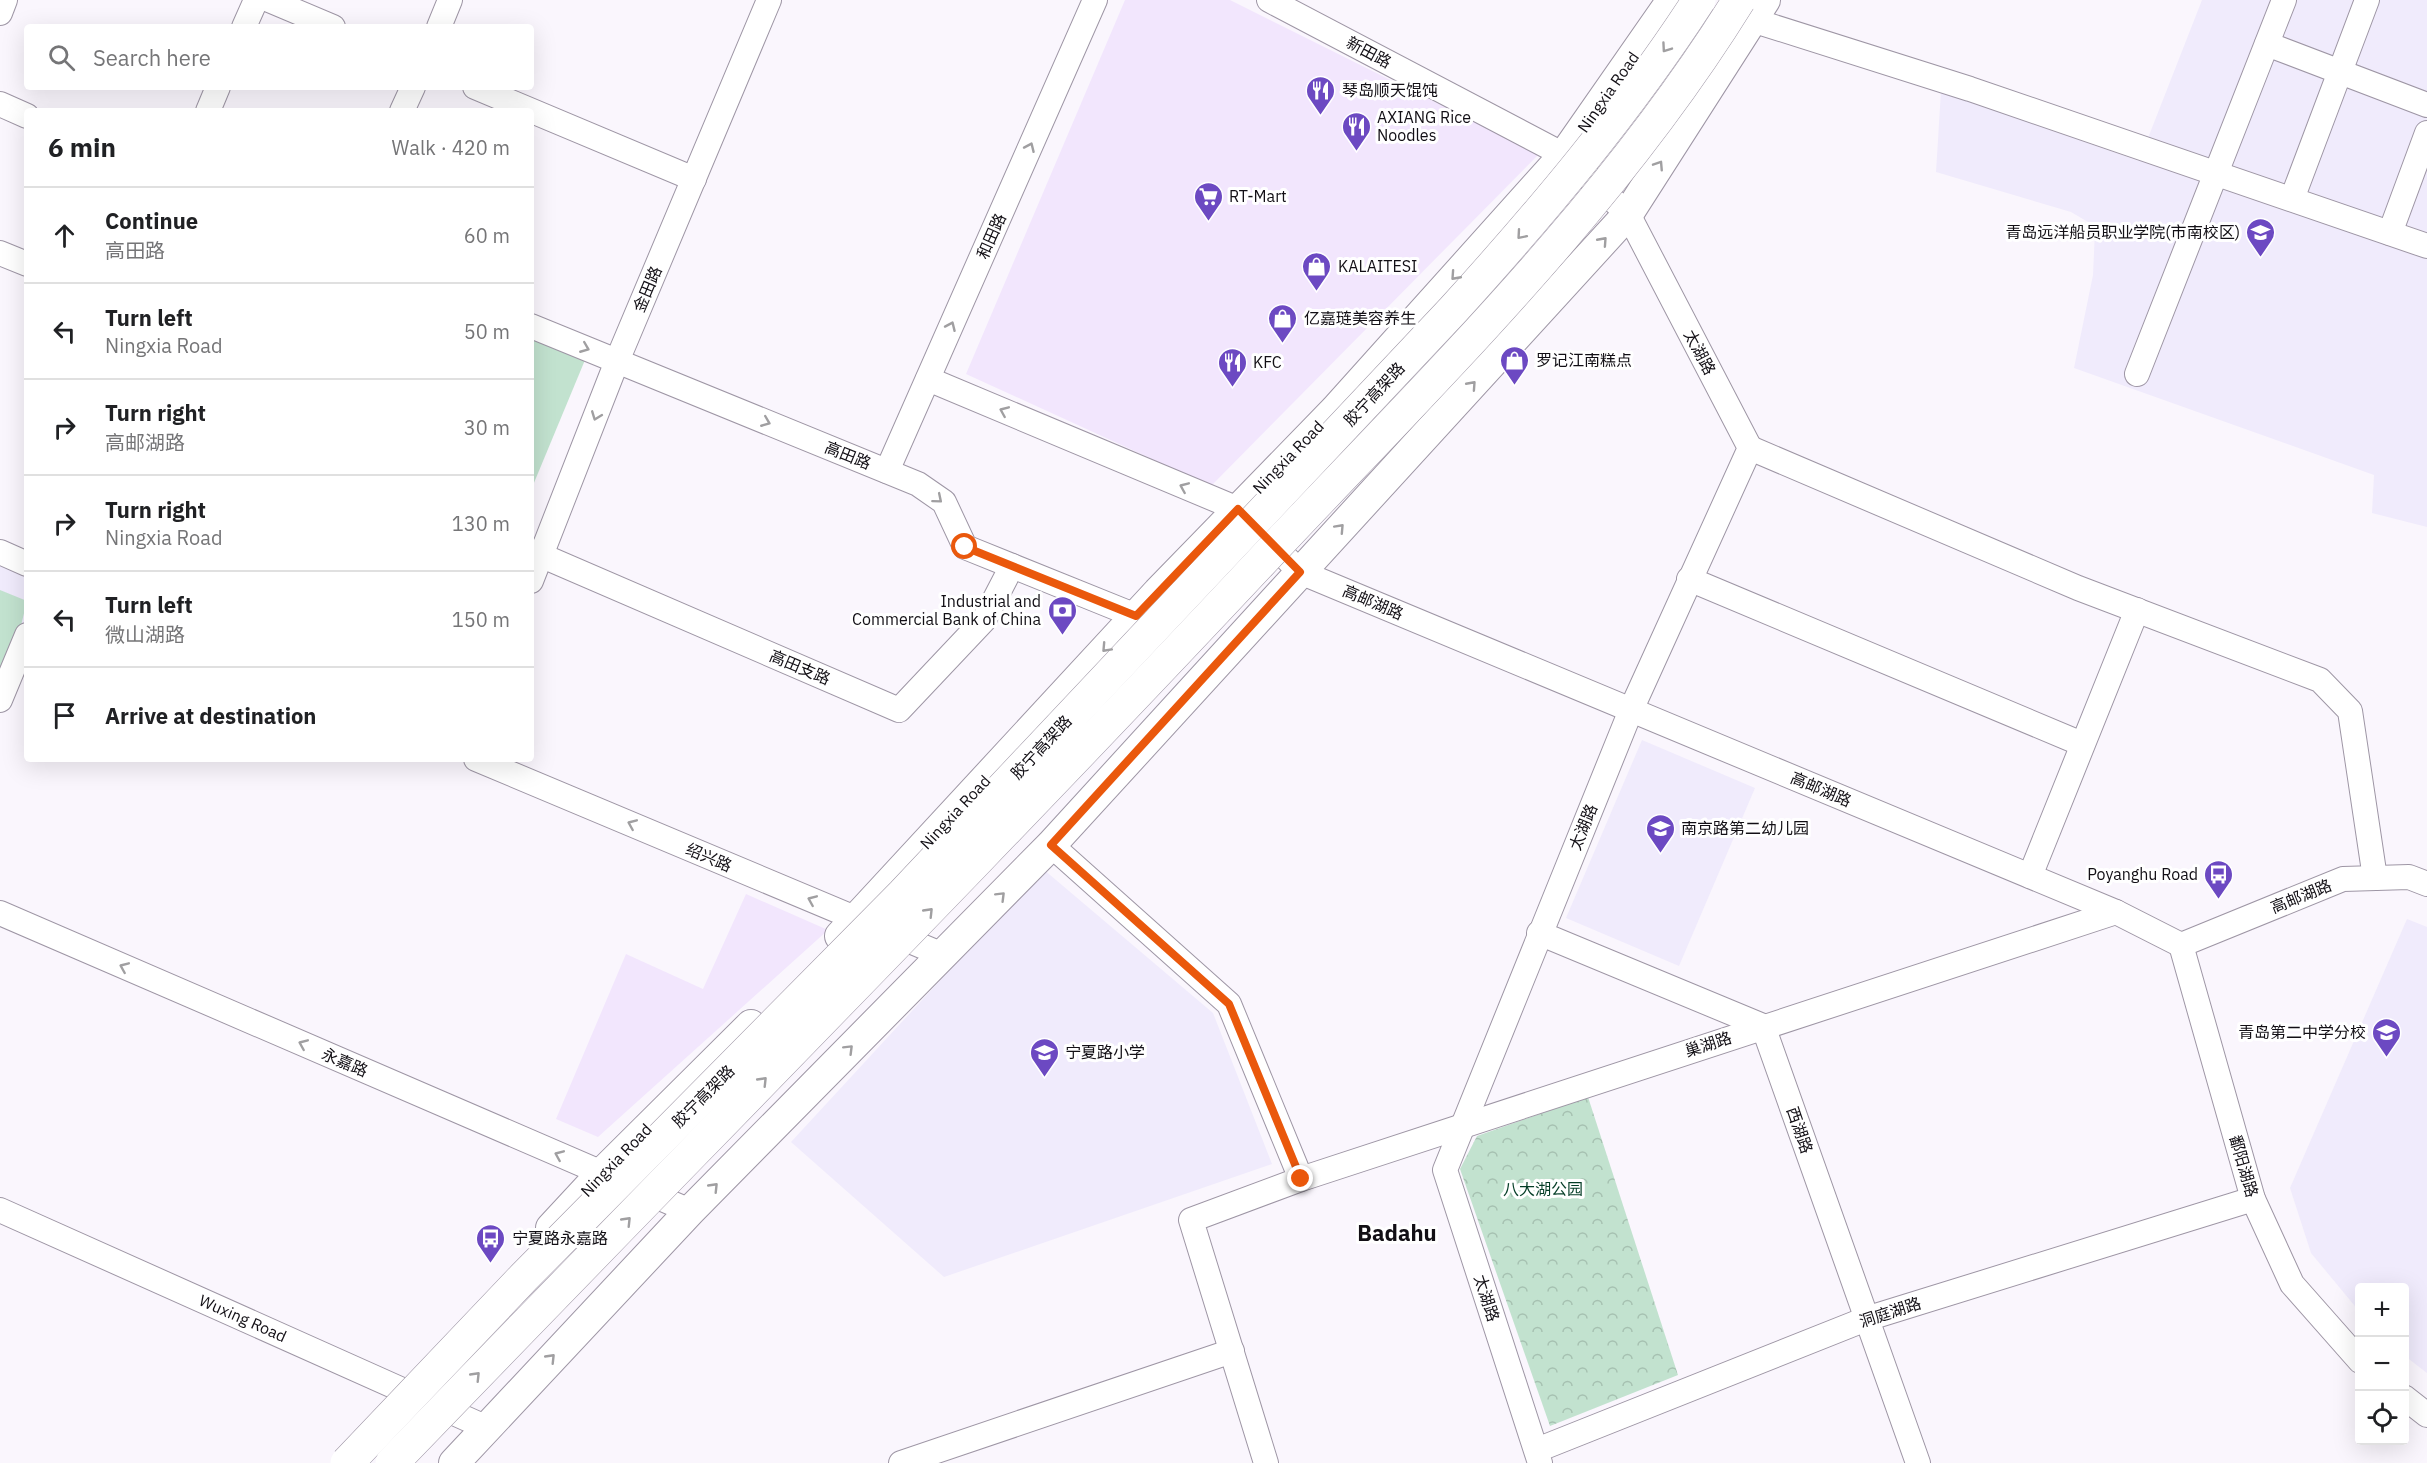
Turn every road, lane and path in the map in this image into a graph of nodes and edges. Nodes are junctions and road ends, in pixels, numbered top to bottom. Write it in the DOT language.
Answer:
graph roads {
  1 [pos="5,0"];
  2 [pos="256,0"];
  3 [pos="269,0"];
  4 [pos="450,0"];
  5 [pos="769,0"];
  6 [pos="1095,0"];
  7 [pos="1672,0"];
  8 [pos="1699,0"];
  9 [pos="2284,0"];
  10 [pos="2367,0"];
  11 [pos="1276,2"];
  12 [pos="1752,7"];
  13 [pos="0,13"];
  14 [pos="245,24"];
  15 [pos="326,24"];
  16 [pos="440,24"];
  17 [pos="2267,44"];
  18 [pos="2340,72"];
  19 [pos="217,90"];
  20 [pos="412,90"];
  21 [pos="482,90"];
  22 [pos="0,104"];
  23 [pos="2427,105"];
  24 [pos="209,108"];
  25 [pos="403,108"];
  26 [pos="525,108"];
  27 [pos="534,112"];
  28 [pos="24,115"];
  29 [pos="2427,133"];
  30 [pos="1564,155"];
  31 [pos="2217,173"];
  32 [pos="694,179"];
  33 [pos="2292,199"];
  34 [pos="1628,214"];
  35 [pos="2390,233"];
  36 [pos="2427,246"];
  37 [pos="0,253"];
  38 [pos="24,263"];
  39 [pos="534,327"];
  40 [pos="617,362"];
  41 [pos="2137,374"];
  42 [pos="928,379"];
  43 [pos="1750,448"];
  44 [pos="887,471"];
  45 [pos="1238,509"];
  46 [pos="536,553"];
  47 [pos="1012,566"];
  48 [pos="1300,572"];
  49 [pos="1689,579"];
  50 [pos="2137,610"];
  51 [pos="1136,616"];
  52 [pos="24,642"];
  53 [pos="0,699"];
  54 [pos="1631,710"];
  55 [pos="2082,744"];
  56 [pos="483,762"];
  57 [pos="1051,845"];
  58 [pos="2030,876"];
  59 [pos="2375,878"];
  60 [pos="2427,884"];
  61 [pos="2116,912"];
  62 [pos="0,913"];
  63 [pos="856,918"];
  64 [pos="1539,933"];
  65 [pos="2181,945"];
  66 [pos="943,955"];
  67 [pos="1763,1026"];
  68 [pos="1462,1126"];
  69 [pos="602,1173"];
  70 [pos="1301,1179"];
  71 [pos="2253,1199"];
  72 [pos="0,1210"];
  73 [pos="690,1211"];
  74 [pos="1866,1319"];
  75 [pos="1232,1351"];
  76 [pos="2355,1355"];
  77 [pos="399,1388"];
  78 [pos="2409,1401"];
  79 [pos="2427,1415"];
  80 [pos="486,1427"];
  81 [pos="1538,1456"];
  82 [pos="328,1463"];
  83 [pos="347,1463"];
  84 [pos="392,1463"];
  85 [pos="454,1463"];
  86 [pos="901,1463"];
  87 [pos="1266,1463"];
  88 [pos="1918,1463"];
  1 -- 13 [label="street"];
  2 -- 14 [label="street"];
  3 -- 15 [label="street"];
  4 -- 16 [label="street"];
  5 -- 32 [label="street, 金田路"];
  42 -- 6 [label="street, 和田路, one-way"];
  7 -- 30 [label="main road, Ningxia Road"];
  8 -- 83 [label="highway, 胶宁高架路, one-way, bridge"];
  9 -- 17 [label="street"];
  10 -- 18 [label="street"];
  11 -- 30 [label="street, 新田路"];
  12 -- 31 [label="street"];
  34 -- 12 [label="main road, one-way"];
  84 -- 12 [label="highway, 胶宁高架路, one-way, bridge"];
  17 -- 18 [label="street"];
  17 -- 31 [label="street"];
  18 -- 23 [label="street"];
  18 -- 33 [label="street"];
  19 -- 24 [label="street"];
  20 -- 25 [label="street"];
  21 -- 26 [label="street"];
  22 -- 28 [label="street"];
  27 -- 32 [label="street"];
  29 -- 35 [label="street"];
  30 -- 34 [label="street, 新田路"];
  30 -- 45 [label="main road, Ningxia Road, one-way"];
  31 -- 33 [label="street"];
  31 -- 41 [label="street"];
  32 -- 40 [label="street, 金田路"];
  33 -- 35 [label="street"];
  34 -- 43 [label="street, 太湖路"];
  48 -- 34 [label="main road, one-way"];
  35 -- 36 [label="street"];
  37 -- 38 [label="street"];
  39 -- 40 [label="street, 高田路, one-way"];
  40 -- 44 [label="street, 高田路, one-way"];
  40 -- 46 [label="street, 金田路, one-way"];
  42 -- 44 [label="street, 和田路"];
  45 -- 42 [label="street, one-way"];
  43 -- 49 [label="street, 太湖路"];
  43 -- 50 [label="street"];
  44 -- 47 [label="street, 高田路, one-way"];
  45 -- 48 [label="street, 高邮湖路"];
  45 -- 51 [label="main road, Ningxia Road"];
  46 -- 47 [label="street, 高田支路"];
  47 -- 51 [label="street, 高田路"];
  48 -- 54 [label="street, 高邮湖路"];
  48 -- 57 [label="main road"];
  49 -- 54 [label="street, 太湖路"];
  49 -- 55 [label="street"];
  50 -- 55 [label="street"];
  50 -- 59 [label="street"];
  51 -- 63 [label="main road, Ningxia Road, one-way"];
  52 -- 53 [label="street"];
  54 -- 58 [label="street, 高邮湖路"];
  54 -- 64 [label="street, 太湖路"];
  55 -- 58 [label="street"];
  63 -- 56 [label="street, 绍兴路, one-way"];
  66 -- 57 [label="main road, one-way"];
  57 -- 70 [label="street"];
  58 -- 61 [label="street, 高邮湖路"];
  59 -- 60 [label="street, 高邮湖路"];
  59 -- 65 [label="street, 高邮湖路"];
  61 -- 65 [label="street, 高邮湖路"];
  61 -- 67 [label="street, 巢湖路"];
  69 -- 62 [label="street, 永嘉路, one-way"];
  63 -- 66 [label="street, 绍兴路"];
  63 -- 69 [label="main road, Ningxia Road"];
  64 -- 67 [label="street"];
  64 -- 68 [label="street, 太湖路"];
  65 -- 71 [label="street, 鄱阳湖路"];
  73 -- 66 [label="main road, one-way"];
  67 -- 68 [label="street, 巢湖路"];
  67 -- 74 [label="street, 西湖路"];
  68 -- 70 [label="street, 巢湖路"];
  68 -- 81 [label="street, 太湖路"];
  69 -- 73 [label="street, 永嘉路"];
  69 -- 77 [label="main road, Ningxia Road"];
  70 -- 75 [label="street, 巢湖路"];
  71 -- 74 [label="street, 洞庭湖路"];
  71 -- 76 [label="street, 鄱阳湖路"];
  72 -- 77 [label="street, Wuxing Road"];
  80 -- 73 [label="main road, one-way"];
  74 -- 81 [label="street, 洞庭湖路"];
  74 -- 88 [label="street, 西湖路"];
  75 -- 86 [label="street"];
  75 -- 87 [label="street"];
  77 -- 80 [label="street, Wuxing Road"];
  77 -- 82 [label="main road, Ningxia Road"];
  78 -- 79 [label="street"];
  80 -- 85 [label="main road"];
}
